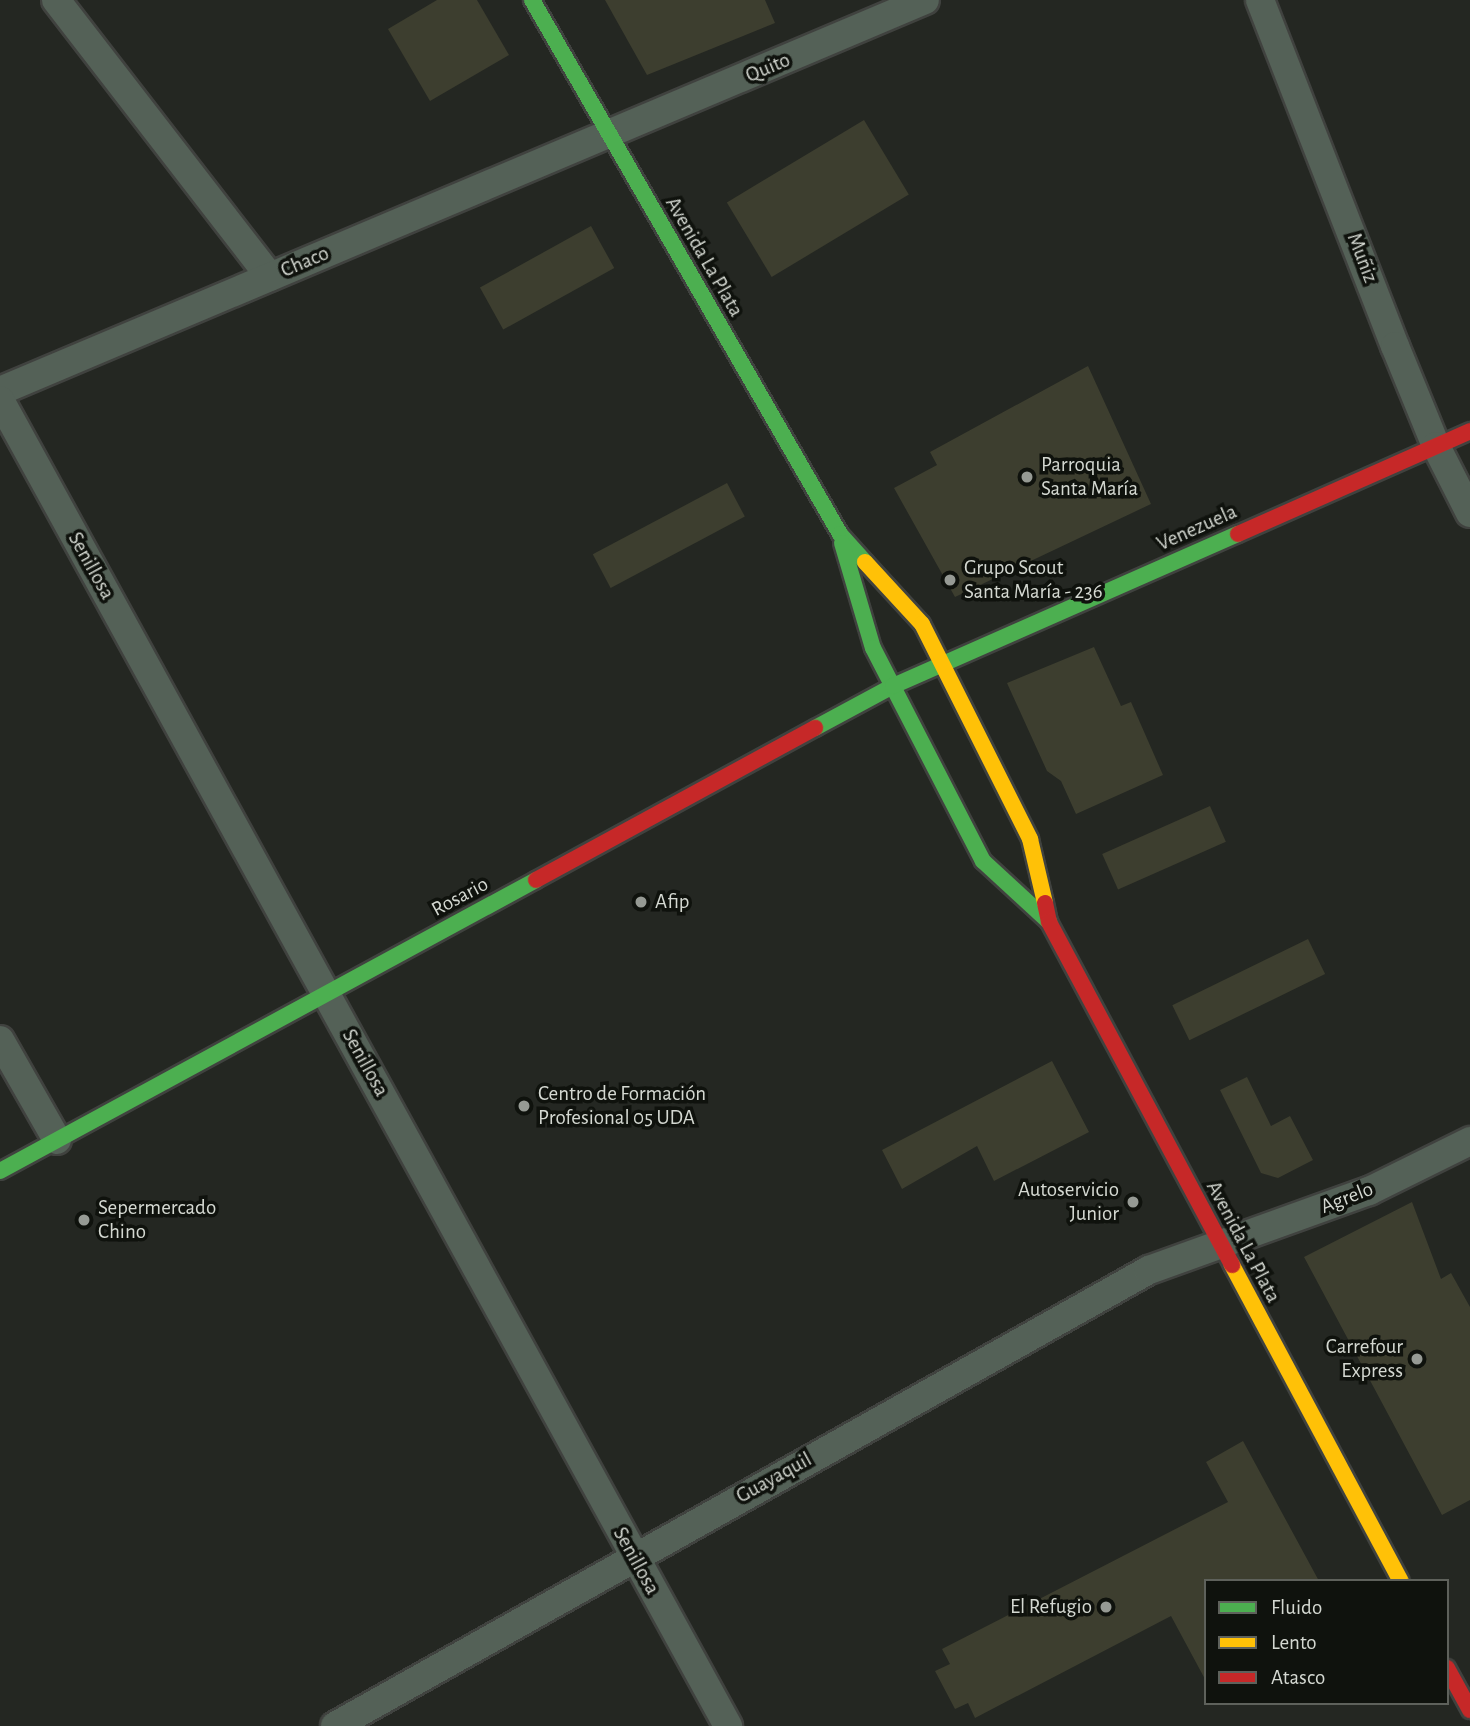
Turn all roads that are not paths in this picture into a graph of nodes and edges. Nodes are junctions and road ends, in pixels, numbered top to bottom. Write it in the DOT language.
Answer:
graph roads {
  1 [pos="56,0"];
  2 [pos="532,0"];
  3 [pos="925,0"];
  4 [pos="1260,0"];
  5 [pos="611,135"];
  6 [pos="270,277"];
  7 [pos="0,391"];
  8 [pos="0,400"];
  9 [pos="1470,431"];
  10 [pos="1436,446"];
  11 [pos="1470,513"];
  12 [pos="840,534"];
  13 [pos="940,663"];
  14 [pos="893,686"];
  15 [pos="1049,922"];
  16 [pos="327,994"];
  17 [pos="0,1040"];
  18 [pos="57,1140"];
  19 [pos="1470,1142"];
  20 [pos="0,1171"];
  21 [pos="1220,1244"];
  22 [pos="634,1557"];
  23 [pos="1400,1579"];
  24 [pos="1449,1672"];
  25 [pos="1470,1710"];
  26 [pos="335,1726"];
  27 [pos="729,1726"];
  1 -- 6 [label="street"];
  2 -- 5 [label="main road, Avenida La Plata"];
  3 -- 5 [label="street, Quito"];
  4 -- 10 [label="street, Muñiz"];
  5 -- 6 [label="street, Chaco"];
  5 -- 12 [label="main road, Avenida La Plata"];
  6 -- 7 [label="street, Chaco"];
  8 -- 16 [label="street, Senillosa"];
  9 -- 10 [label="main road, Venezuela"];
  10 -- 11 [label="street, Muñiz"];
  10 -- 13 [label="main road, Venezuela"];
  12 -- 13 [label="main road, Avenida La Plata"];
  12 -- 14 [label="main road, Avenida La Plata"];
  13 -- 14 [label="main road, Rosario"];
  13 -- 15 [label="main road, Avenida La Plata"];
  14 -- 15 [label="main road, Avenida La Plata"];
  14 -- 16 [label="main road, Rosario"];
  15 -- 21 [label="main road, Avenida La Plata"];
  16 -- 18 [label="main road, Rosario"];
  16 -- 22 [label="street, Senillosa"];
  17 -- 18 [label="street"];
  18 -- 20 [label="main road, Rosario"];
  19 -- 21 [label="street, Agrelo"];
  21 -- 22 [label="street, Guayaquil"];
  21 -- 23 [label="main road, Avenida La Plata"];
  22 -- 26 [label="street, Guayaquil"];
  22 -- 27 [label="street, Senillosa"];
  24 -- 25 [label="main road"];
}
